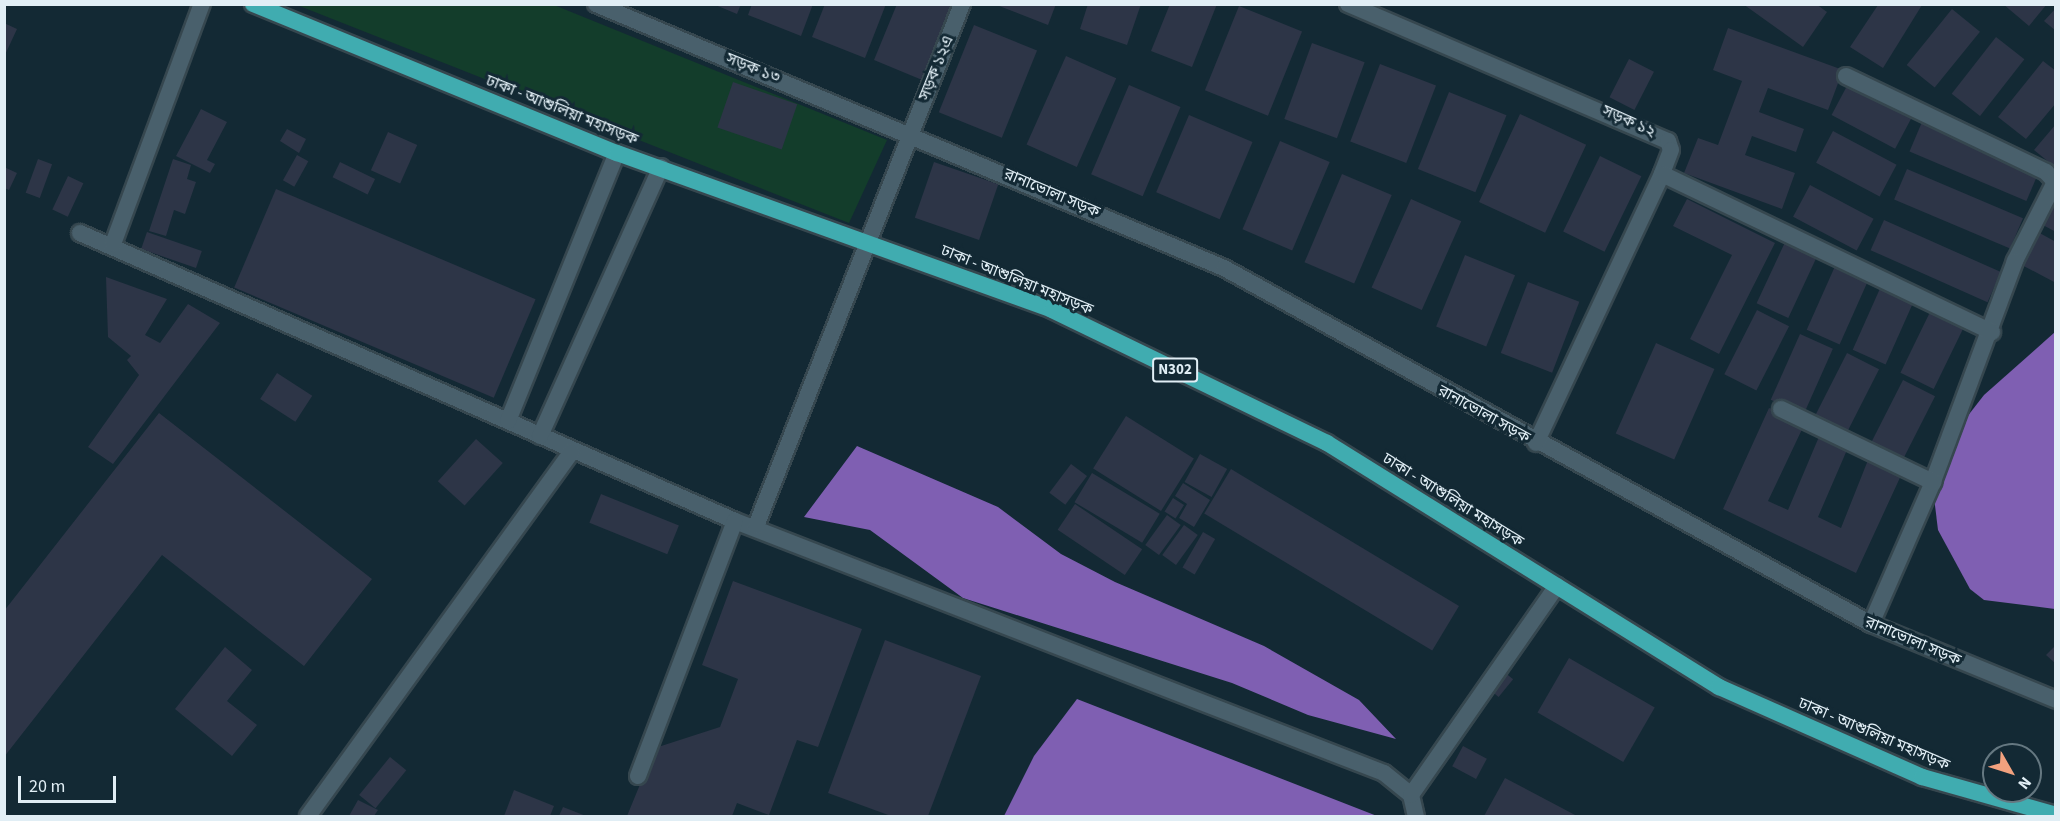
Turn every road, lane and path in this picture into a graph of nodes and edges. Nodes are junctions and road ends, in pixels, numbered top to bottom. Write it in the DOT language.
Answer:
graph roads {
  1 [pos="202,4"];
  2 [pos="253,4"];
  3 [pos="596,4"];
  4 [pos="962,4"];
  5 [pos="1348,4"];
  6 [pos="1846,76"];
  7 [pos="910,132"];
  8 [pos="617,153"];
  9 [pos="661,167"];
  10 [pos="1662,174"];
  11 [pos="80,233"];
  12 [pos="869,242"];
  13 [pos="113,244"];
  14 [pos="1992,332"];
  15 [pos="1781,409"];
  16 [pos="508,421"];
  17 [pos="540,436"];
  18 [pos="1536,443"];
  19 [pos="572,451"];
  20 [pos="1933,482"];
  21 [pos="735,521"];
  22 [pos="756,526"];
  23 [pos="1557,586"];
  24 [pos="1871,624"];
  25 [pos="2055,700"];
  26 [pos="638,776"];
  27 [pos="1411,795"];
  28 [pos="2055,815"];
  29 [pos="308,816"];
  30 [pos="1416,816"];
  1 -- 13 [label="street"];
  2 -- 8 [label="highway, ঢাকা - আশুলিয়া মহাসড়ক / N302"];
  3 -- 7 [label="street, সড়ক ১৩"];
  4 -- 7 [label="street, সড়ক ১২এ"];
  5 -- 10 [label="street, সড়ক ১২"];
  6 -- 14 [label="street"];
  7 -- 12 [label="street, সড়ক ১২এ"];
  7 -- 18 [label="street, রানাভোলা সড়ক"];
  8 -- 9 [label="highway, ঢাকা - আশুলিয়া মহাসড়ক / N302"];
  8 -- 16 [label="street"];
  9 -- 12 [label="highway, ঢাকা - আশুলিয়া মহাসড়ক / N302"];
  9 -- 17 [label="street"];
  10 -- 14 [label="street"];
  10 -- 18 [label="street, সড়ক ১২"];
  11 -- 13 [label="street"];
  12 -- 22 [label="street, সড়ক ১২এ"];
  12 -- 23 [label="highway, ঢাকা - আশুলিয়া মহাসড়ক / N302"];
  13 -- 16 [label="street"];
  14 -- 20 [label="street"];
  15 -- 20 [label="street"];
  16 -- 17 [label="street"];
  17 -- 19 [label="street"];
  18 -- 24 [label="street, রানাভোলা সড়ক"];
  19 -- 21 [label="street"];
  19 -- 29 [label="street"];
  20 -- 24 [label="street"];
  21 -- 22 [label="street"];
  21 -- 26 [label="street"];
  22 -- 27 [label="street"];
  23 -- 27 [label="street"];
  23 -- 28 [label="highway, ঢাকা - আশুলিয়া মহাসড়ক / N302"];
  24 -- 25 [label="street, রানাভোলা সড়ক"];
  27 -- 30 [label="street"];
}
